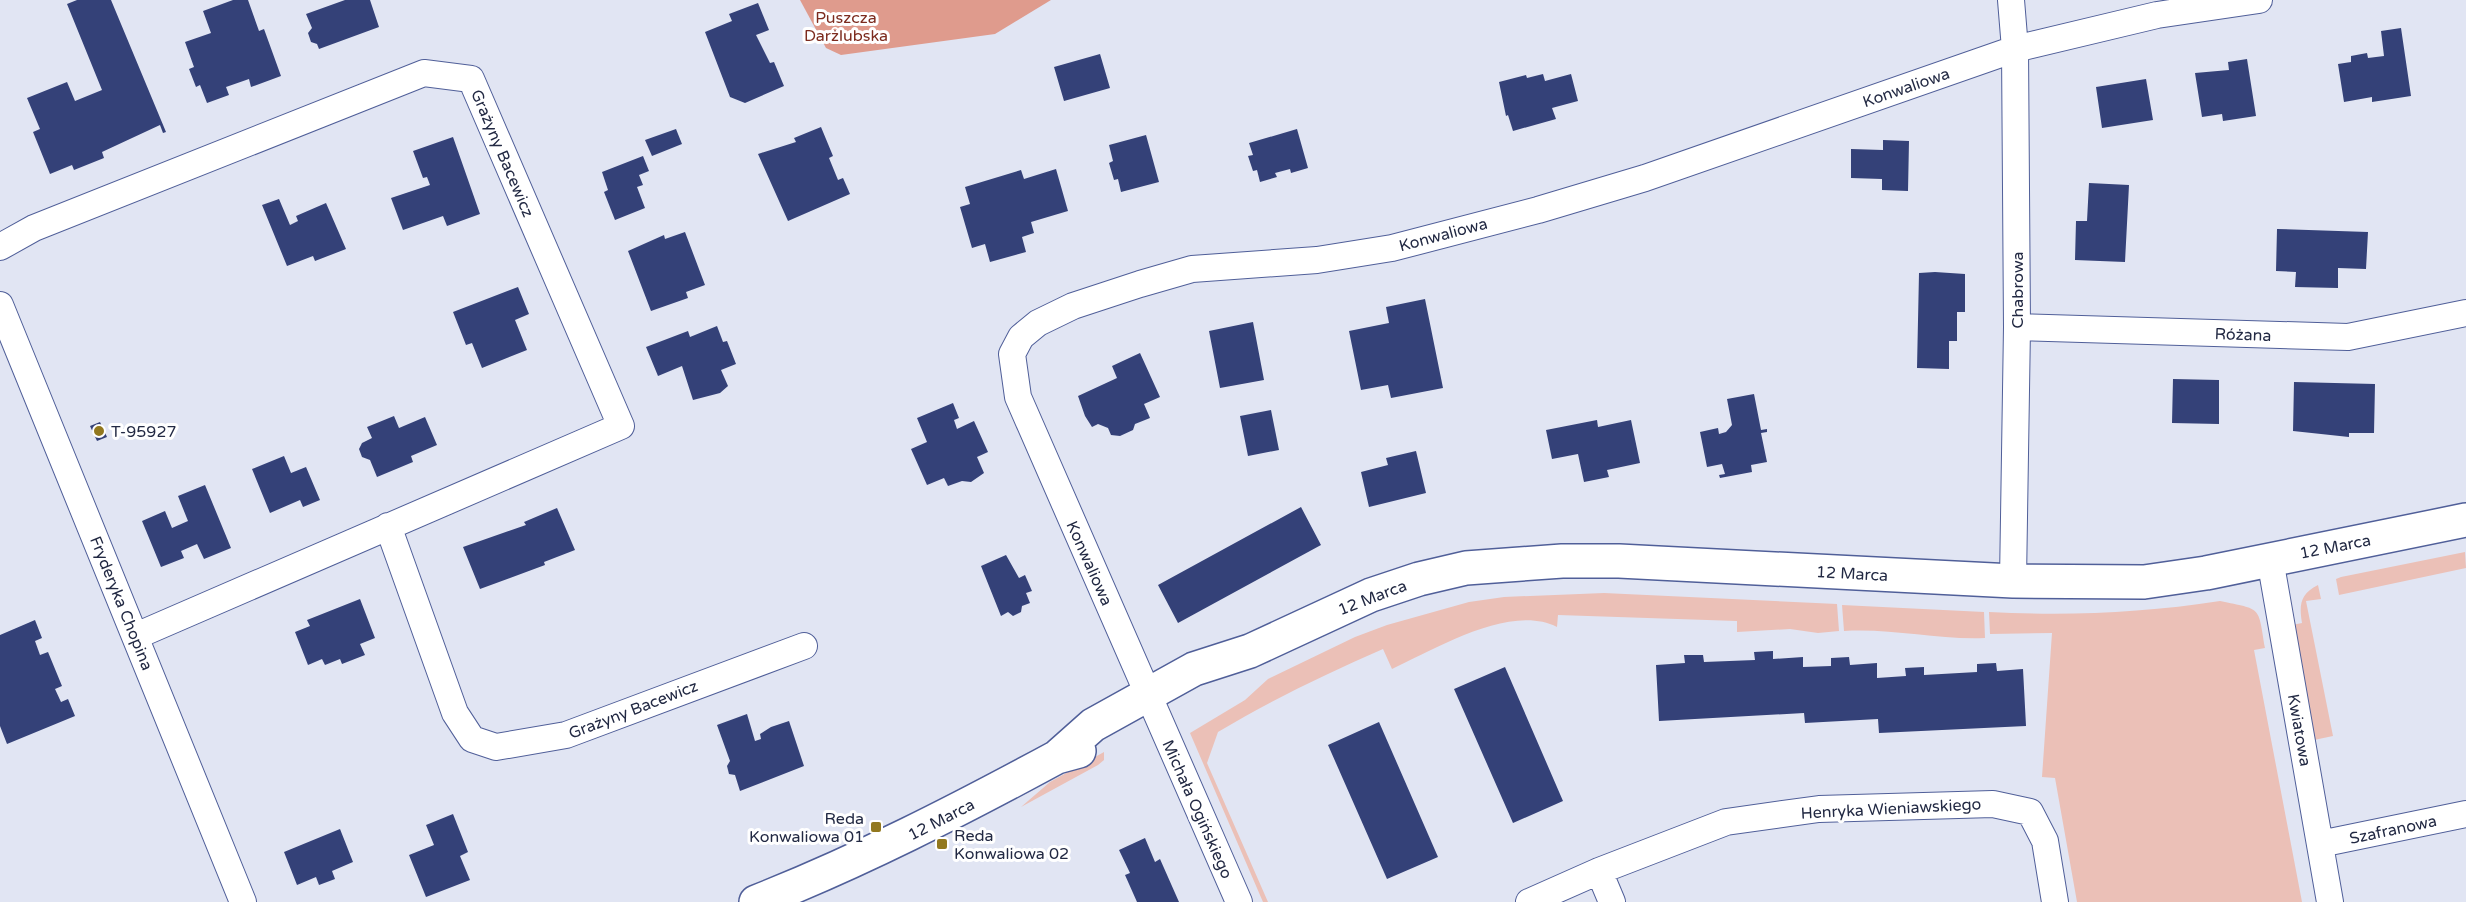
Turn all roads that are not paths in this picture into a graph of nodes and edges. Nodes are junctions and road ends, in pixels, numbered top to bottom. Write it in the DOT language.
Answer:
graph roads {
  1 [pos="2011,0"];
  2 [pos="2259,0"];
  3 [pos="2015,49"];
  4 [pos="0,247"];
  5 [pos="0,305"];
  6 [pos="2466,313"];
  7 [pos="2017,327"];
  8 [pos="2466,520"];
  9 [pos="388,526"];
  10 [pos="2270,559"];
  11 [pos="2013,581"];
  12 [pos="136,636"];
  13 [pos="804,646"];
  14 [pos="1152,705"];
  15 [pos="2466,814"];
  16 [pos="2320,844"];
  17 [pos="1599,871"];
  18 [pos="243,902"];
  19 [pos="756,902"];
  20 [pos="1239,902"];
  21 [pos="1529,902"];
  22 [pos="1612,902"];
  23 [pos="2055,902"];
  24 [pos="2330,902"];
  1 -- 3 [label="street, Chabrowa"];
  2 -- 3 [label="street, Konwaliowa"];
  3 -- 7 [label="street, Chabrowa"];
  3 -- 14 [label="street, Konwaliowa"];
  4 -- 9 [label="street, Grażyny Bacewicz"];
  5 -- 12 [label="street, Fryderyka Chopina"];
  6 -- 7 [label="street, Różana"];
  7 -- 11 [label="street, Chabrowa"];
  8 -- 10 [label="street, 12 Marca"];
  9 -- 12 [label="street, Grażyny Bacewicz"];
  9 -- 13 [label="street, Grażyny Bacewicz"];
  10 -- 11 [label="street, 12 Marca"];
  10 -- 16 [label="street, Kwiatowa"];
  11 -- 14 [label="street, 12 Marca"];
  12 -- 18 [label="street, Fryderyka Chopina"];
  14 -- 19 [label="street, 12 Marca"];
  14 -- 20 [label="street, Michała Ogińskiego"];
  15 -- 16 [label="street, Szafranowa"];
  16 -- 24 [label="street, Kwiatowa"];
  17 -- 21 [label="street, Henryka Wieniawskiego"];
  17 -- 22 [label="street"];
  17 -- 23 [label="street, Henryka Wieniawskiego"];
}
